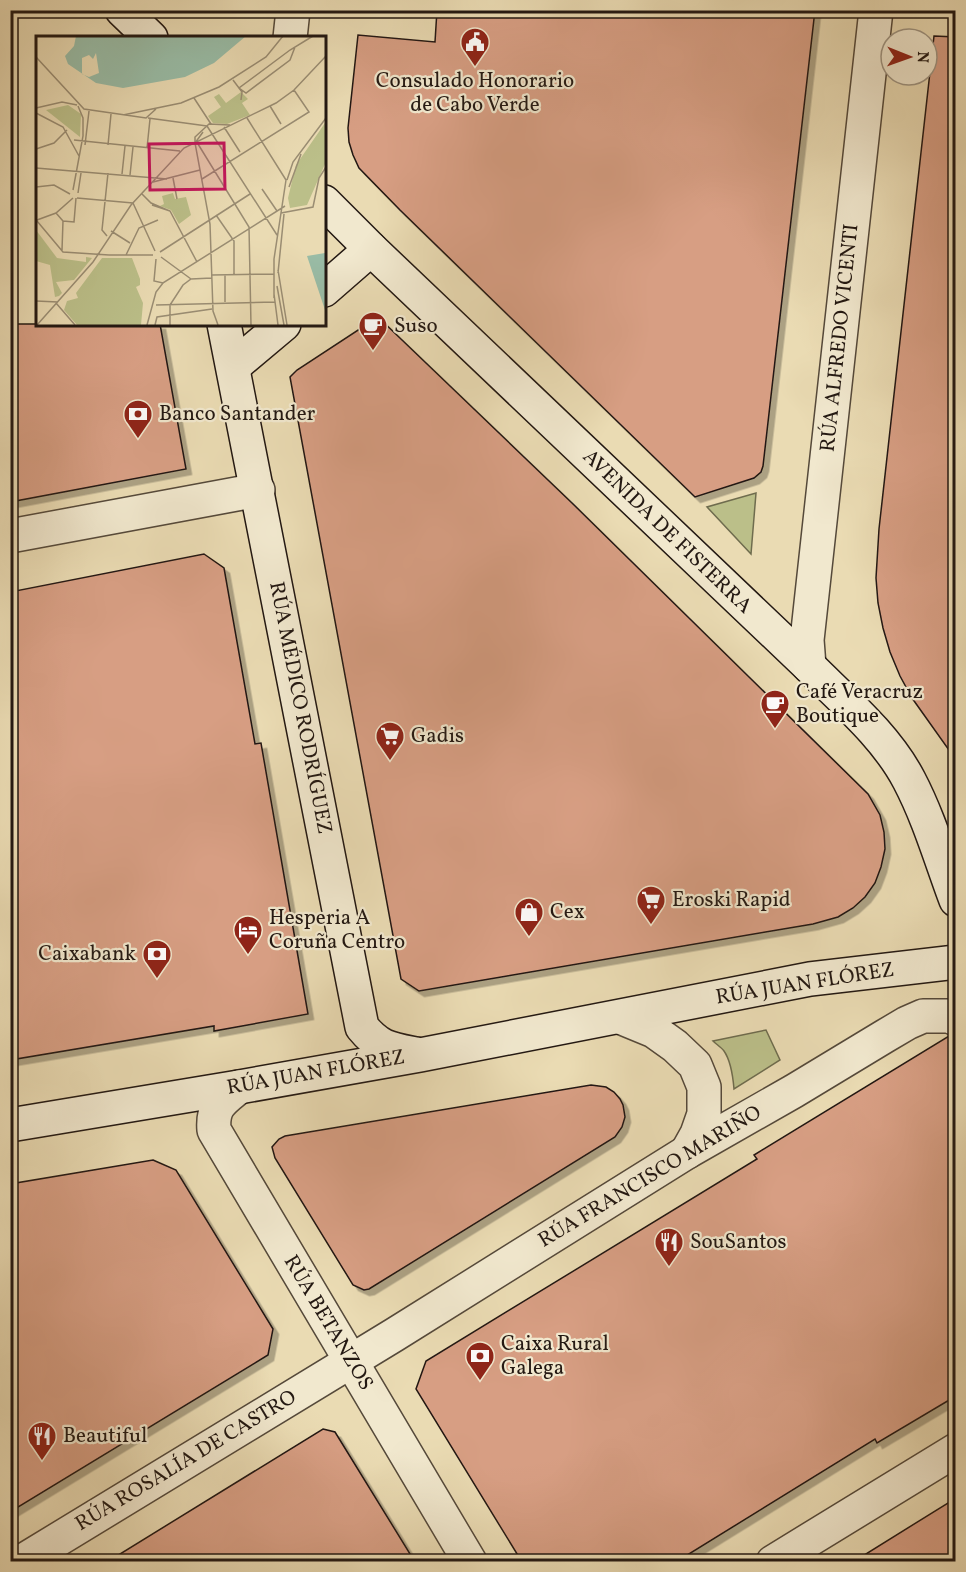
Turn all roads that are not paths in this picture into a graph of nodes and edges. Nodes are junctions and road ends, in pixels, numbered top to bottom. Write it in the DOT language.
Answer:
graph roads {
  1 [pos="122,10"];
  2 [pos="293,10"];
  3 [pos="876,10"];
  4 [pos="149,36"];
  5 [pos="290,36"];
  6 [pos="326,204"];
  7 [pos="371,249"];
  8 [pos="326,288"];
  9 [pos="224,326"];
  10 [pos="243,326"];
  11 [pos="282,326"];
  12 [pos="234,366"];
  13 [pos="258,490"];
  14 [pos="10,536"];
  15 [pos="809,666"];
  16 [pos="956,900"];
  17 [pos="956,962"];
  18 [pos="620,1017"];
  19 [pos="956,1019"];
  20 [pos="420,1055"];
  21 [pos="239,1087"];
  22 [pos="10,1125"];
  23 [pos="687,1152"];
  24 [pos="351,1361"];
  25 [pos="956,1450"];
  26 [pos="21,1562"];
  27 [pos="470,1562"];
  28 [pos="773,1562"];
  1 -- 4 [label="street"];
  2 -- 5 [label="street"];
  3 -- 15 [label="street, RÚA ALFREDO VICENTI"];
  6 -- 7 [label="street, AVENIDA DE FISTERRA"];
  7 -- 8 [label="street"];
  7 -- 15 [label="street, AVENIDA DE FISTERRA"];
  9 -- 12 [label="street, RÚA MÉDICO RODRÍGUEZ"];
  10 -- 12 [label="street"];
  11 -- 12 [label="street"];
  12 -- 13 [label="street, RÚA MÉDICO RODRÍGUEZ"];
  13 -- 14 [label="street"];
  13 -- 20 [label="street, RÚA MÉDICO RODRÍGUEZ"];
  15 -- 16 [label="street, AVENIDA DE FISTERRA"];
  17 -- 18 [label="street, RÚA JUAN FLÓREZ"];
  18 -- 20 [label="street, RÚA JUAN FLÓREZ"];
  18 -- 23 [label="street"];
  19 -- 23 [label="street, RÚA FRANCISCO MARIÑO"];
  20 -- 21 [label="street, RÚA JUAN FLÓREZ"];
  21 -- 22 [label="street, RÚA JUAN FLÓREZ"];
  21 -- 24 [label="street, RÚA BETANZOS"];
  23 -- 24 [label="street, RÚA FRANCISCO MARIÑO"];
  24 -- 26 [label="street, RÚA ROSALÍA DE CASTRO"];
  24 -- 27 [label="street, RÚA BETANZOS"];
  25 -- 28 [label="street"];
}
